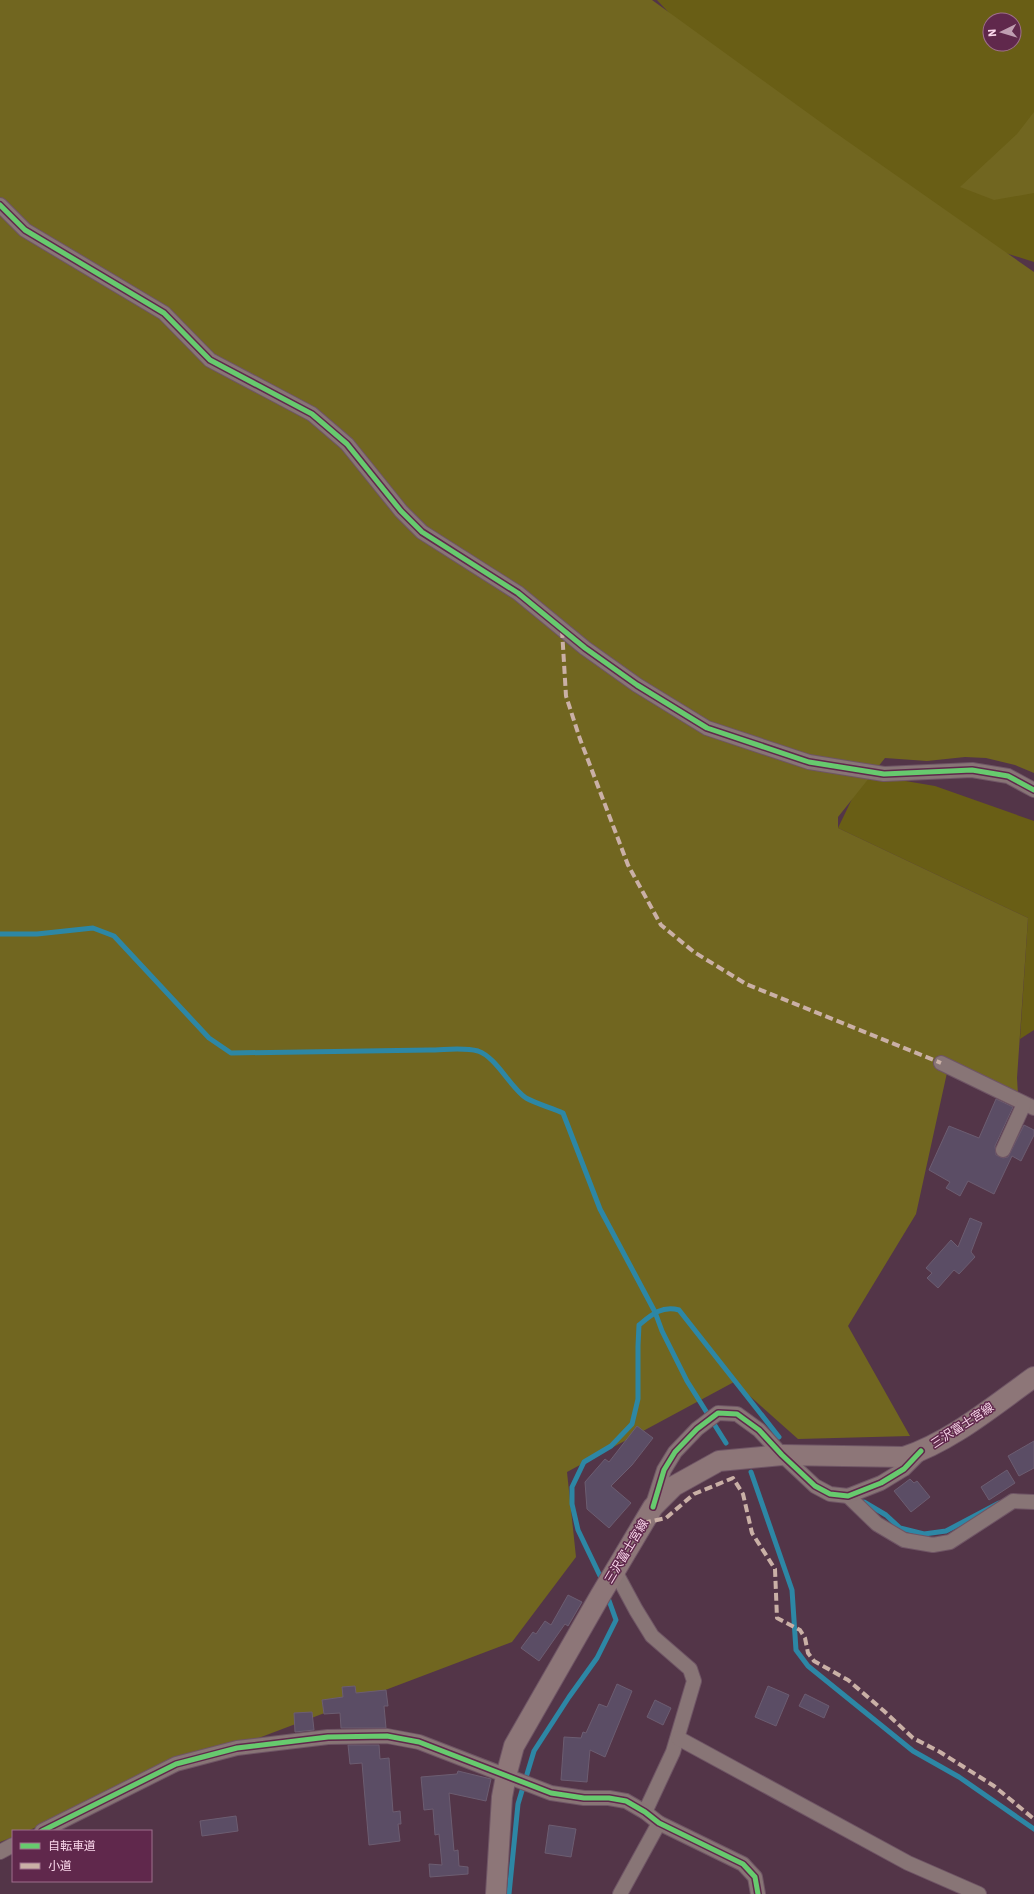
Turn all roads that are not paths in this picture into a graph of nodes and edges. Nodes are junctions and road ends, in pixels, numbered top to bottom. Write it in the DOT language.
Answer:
graph roads {
  1 [pos="0,205"];
  2 [pos="1034,790"];
  3 [pos="941,1063"];
  4 [pos="1029,1106"];
  5 [pos="1003,1150"];
  6 [pos="1034,1377"];
  7 [pos="921,1451"];
  8 [pos="782,1455"];
  9 [pos="848,1496"];
  10 [pos="1034,1502"];
  11 [pos="653,1506"];
  12 [pos="613,1574"];
  13 [pos="678,1738"];
  14 [pos="509,1777"];
  15 [pos="645,1812"];
  16 [pos="659,1823"];
  17 [pos="44,1830"];
  18 [pos="12,1846"];
  19 [pos="0,1852"];
  20 [pos="496,1894"];
  21 [pos="620,1894"];
  22 [pos="758,1894"];
  23 [pos="979,1894"];
  1 -- 2 [label="street"];
  3 -- 4 [label="street"];
  4 -- 5 [label="street"];
  6 -- 7 [label="main road, 三沢富士宮線"];
  7 -- 8 [label="main road, 三沢富士宮線"];
  7 -- 9 [label="street"];
  8 -- 9 [label="street"];
  8 -- 11 [label="main road, 三沢富士宮線"];
  8 -- 11 [label="street"];
  9 -- 10 [label="street"];
  11 -- 12 [label="main road, 三沢富士宮線"];
  12 -- 13 [label="street"];
  12 -- 14 [label="main road, 三沢富士宮線"];
  13 -- 15 [label="street"];
  13 -- 23 [label="street"];
  14 -- 15 [label="street"];
  14 -- 17 [label="street"];
  14 -- 20 [label="main road, 三沢富士宮線"];
  15 -- 16 [label="street"];
  16 -- 21 [label="street"];
  16 -- 22 [label="street"];
  18 -- 19 [label="street"];
}
